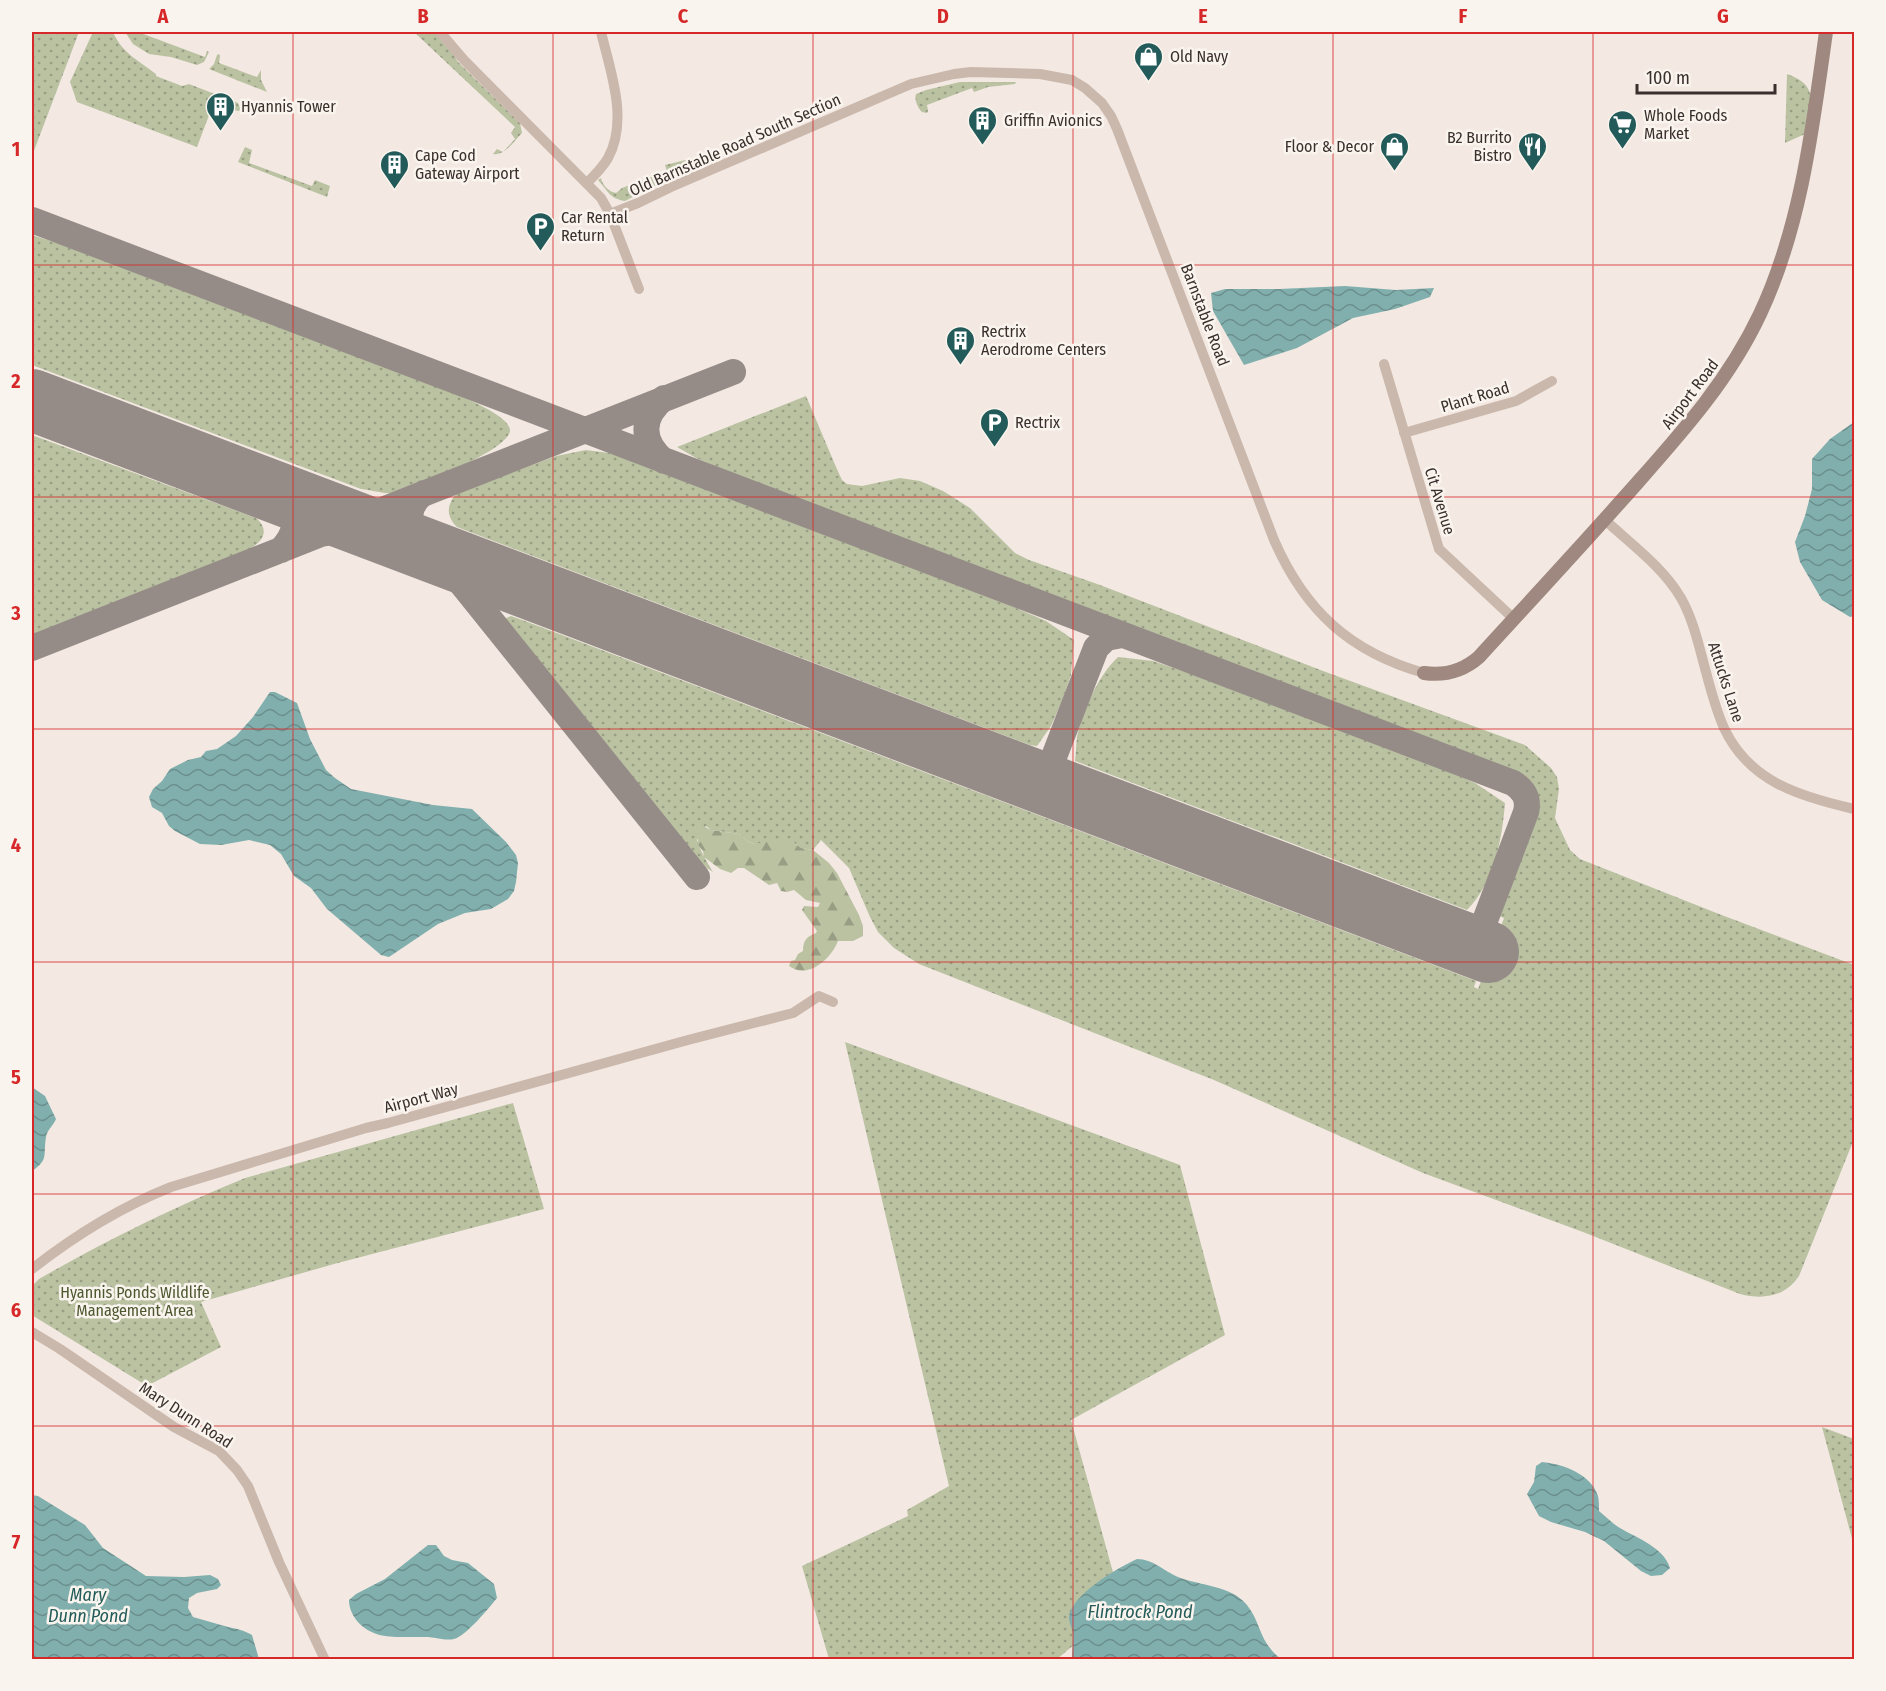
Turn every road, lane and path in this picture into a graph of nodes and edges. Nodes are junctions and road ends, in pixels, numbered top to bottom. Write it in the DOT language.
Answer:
graph roads {
  1 [pos="440,32"];
  2 [pos="601,32"];
  3 [pos="1826,32"];
  4 [pos="904,87"];
  5 [pos="587,183"];
  6 [pos="610,214"];
  7 [pos="639,289"];
  8 [pos="1384,363"];
  9 [pos="1552,381"];
  10 [pos="1404,433"];
  11 [pos="1605,520"];
  12 [pos="1514,619"];
  13 [pos="1424,673"];
  14 [pos="1854,809"];
  15 [pos="832,1002"];
  16 [pos="32,1269"];
  17 [pos="32,1332"];
  18 [pos="325,1659"];
  1 -- 5 [label="street"];
  2 -- 5 [label="street"];
  3 -- 11 [label="street, Airport Road"];
  4 -- 6 [label="street, Old Barnstable Road South Section"];
  4 -- 13 [label="street, Barnstable Road"];
  5 -- 6 [label="street"];
  6 -- 7 [label="street"];
  8 -- 10 [label="street, Cit Avenue"];
  9 -- 10 [label="street, Plant Road"];
  10 -- 12 [label="street, Cit Avenue"];
  11 -- 12 [label="street, Airport Road"];
  11 -- 14 [label="street, Attucks Lane"];
  12 -- 13 [label="street, Airport Road"];
  15 -- 16 [label="street, Airport Way"];
  17 -- 18 [label="street, Mary Dunn Road"];
}
